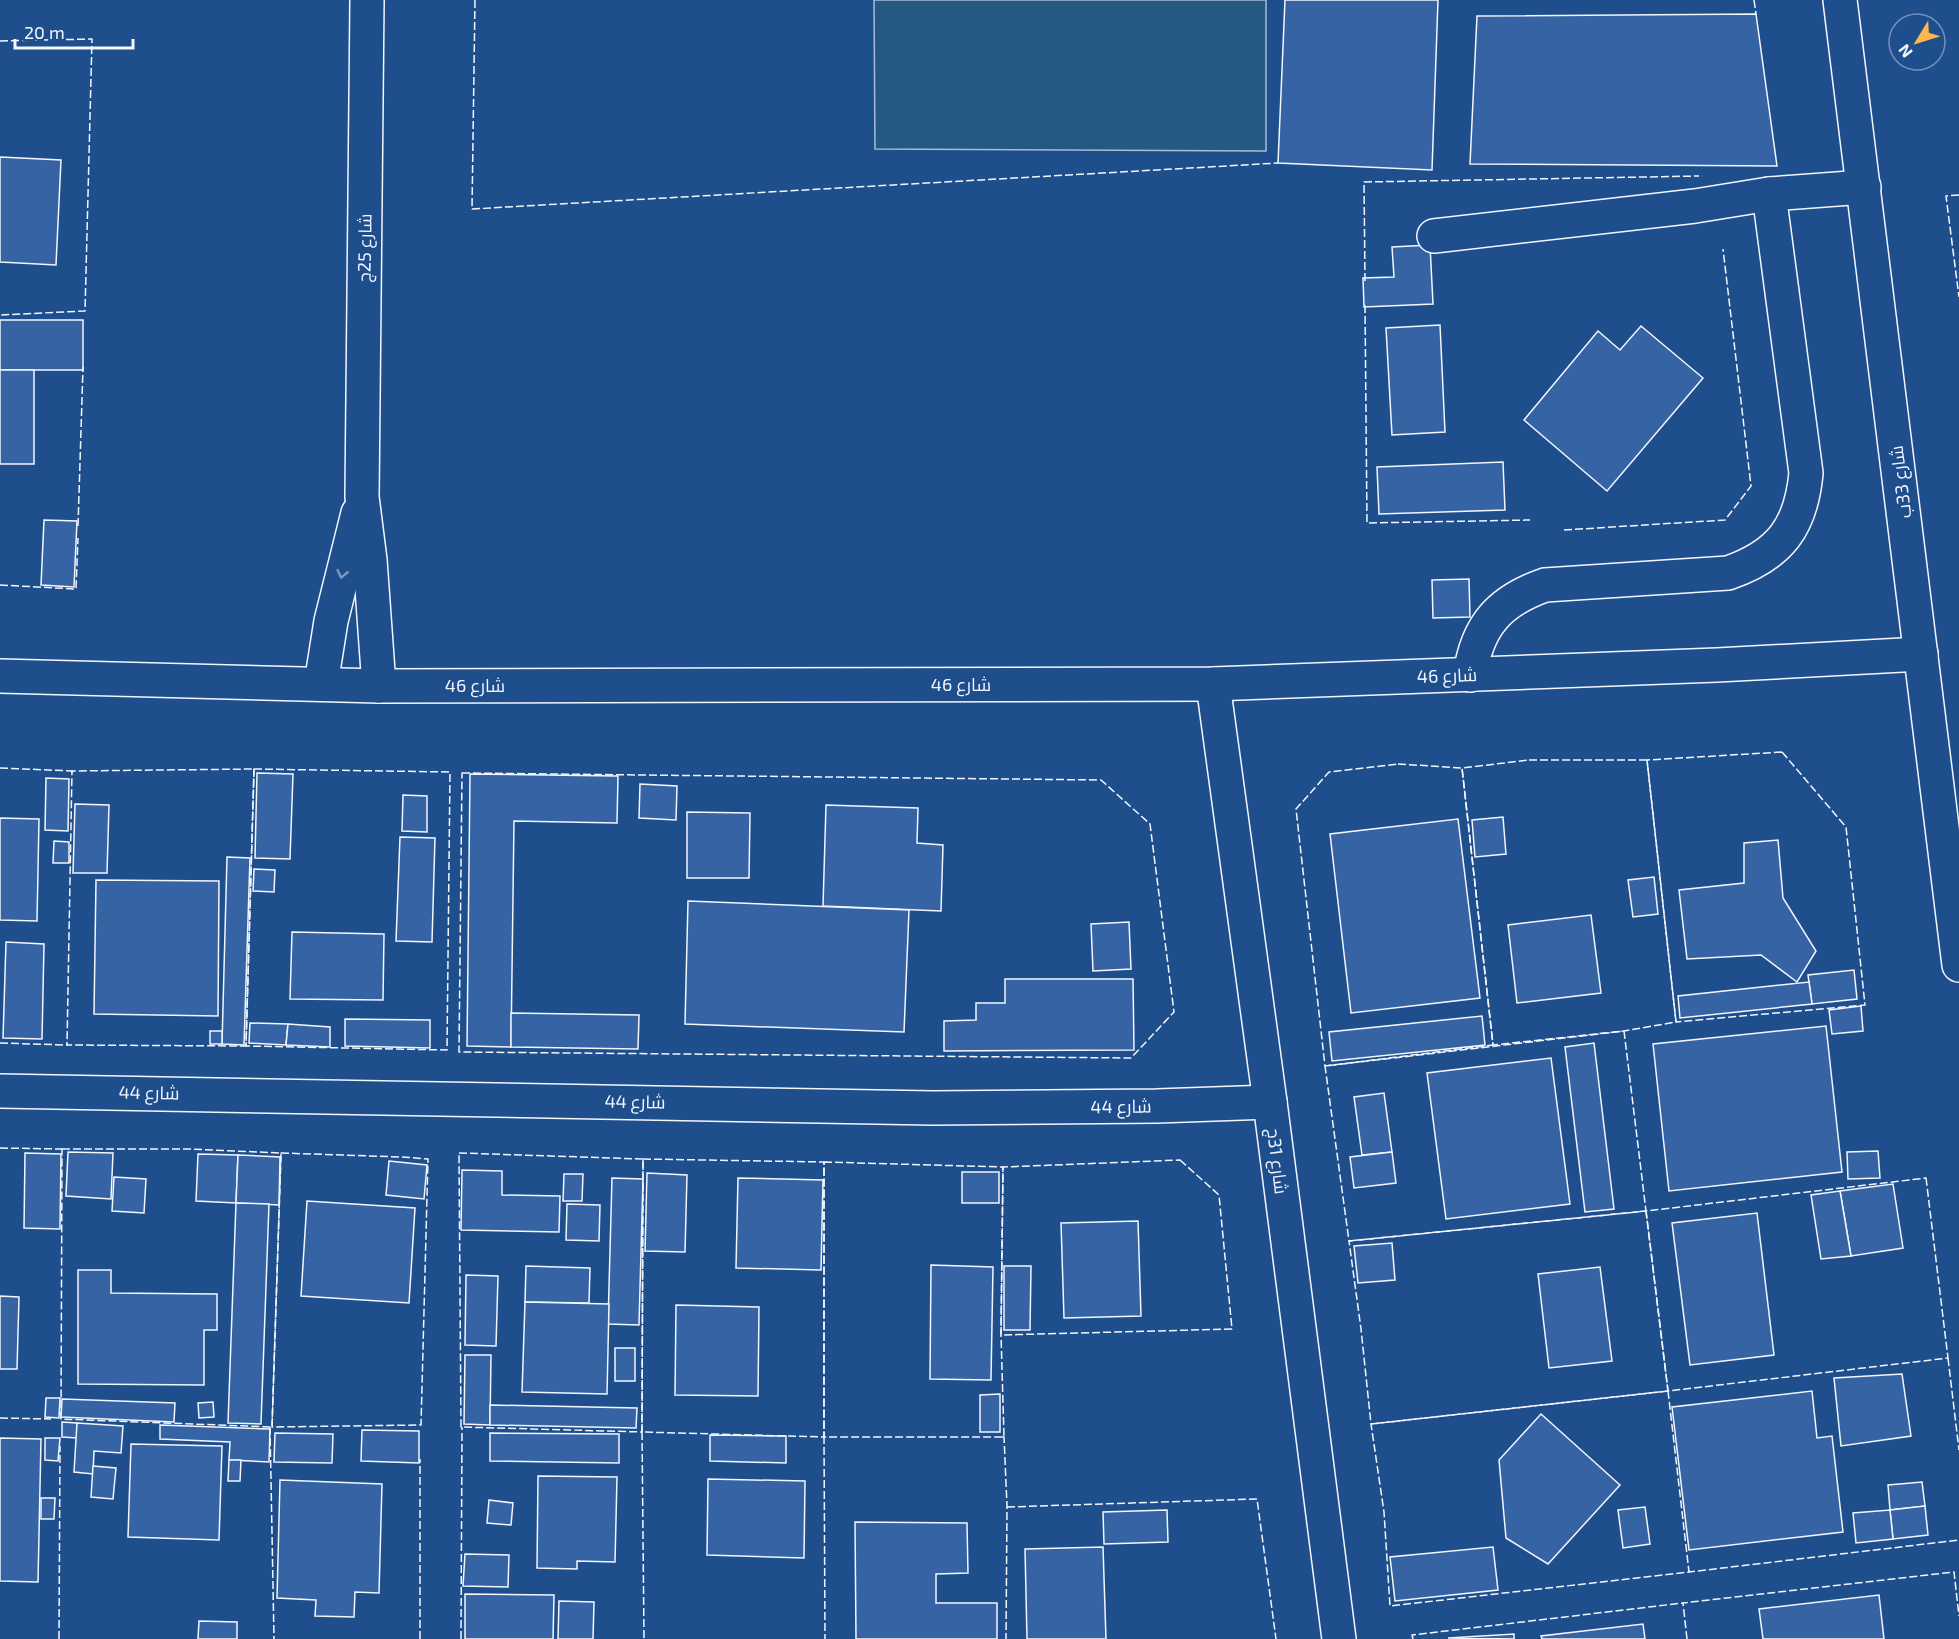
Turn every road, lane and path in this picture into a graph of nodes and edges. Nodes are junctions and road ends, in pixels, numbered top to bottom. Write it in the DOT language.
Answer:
graph roads {
  1 [pos="368,0"];
  2 [pos="1840,0"];
  3 [pos="1864,187"];
  4 [pos="1769,194"];
  5 [pos="1434,236"];
  6 [pos="362,497"];
  7 [pos="1921,654"];
  8 [pos="1470,675"];
  9 [pos="0,676"];
  10 [pos="321,684"];
  11 [pos="1213,684"];
  12 [pos="379,686"];
  13 [pos="1959,964"];
  14 [pos="0,1090"];
  15 [pos="1270,1101"];
  16 [pos="1340,1639"];
  1 -- 6 [label="street, شارع 25ج"];
  2 -- 3 [label="street, شارع 33ب"];
  3 -- 4 [label="street"];
  3 -- 7 [label="street, شارع 33ب"];
  4 -- 5 [label="street"];
  4 -- 8 [label="street"];
  6 -- 10 [label="street, شارع 25ج, one-way"];
  6 -- 12 [label="street, شارع 25ج"];
  7 -- 8 [label="street, شارع 46"];
  7 -- 13 [label="street, شارع 33ب"];
  8 -- 11 [label="street, شارع 46"];
  9 -- 10 [label="street, شارع 46"];
  10 -- 12 [label="street, شارع 46"];
  11 -- 12 [label="street, شارع 46"];
  11 -- 15 [label="street, شارع 31ج"];
  14 -- 15 [label="street, شارع 44"];
  15 -- 16 [label="street, شارع 31ج"];
}
